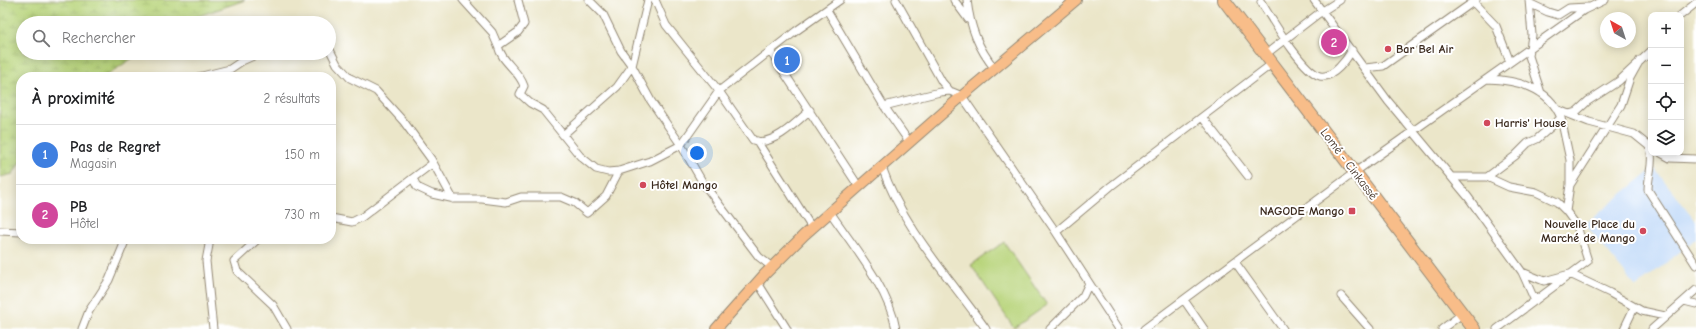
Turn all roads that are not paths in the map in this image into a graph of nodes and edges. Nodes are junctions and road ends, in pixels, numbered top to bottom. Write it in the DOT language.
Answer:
graph roads {
  1 [pos="463,0"];
  2 [pos="518,0"];
  3 [pos="589,0"];
  4 [pos="648,0"];
  5 [pos="655,0"];
  6 [pos="840,0"];
  7 [pos="896,0"];
  8 [pos="954,0"];
  9 [pos="967,0"];
  10 [pos="1076,0"];
  11 [pos="1224,0"];
  12 [pos="1314,0"];
  13 [pos="1340,0"];
  14 [pos="1605,0"];
  15 [pos="1475,1"];
  16 [pos="1261,2"];
  17 [pos="1530,2"];
  18 [pos="1696,3"];
  19 [pos="1590,7"];
  20 [pos="827,10"];
  21 [pos="1322,12"];
  22 [pos="1684,13"];
  23 [pos="969,20"];
  24 [pos="1285,39"];
  25 [pos="498,46"];
  26 [pos="1530,48"];
  27 [pos="1352,50"];
  28 [pos="770,51"];
  29 [pos="1648,53"];
  30 [pos="1270,59"];
  31 [pos="244,60"];
  32 [pos="335,60"];
  33 [pos="1640,60"];
  34 [pos="1510,62"];
  35 [pos="632,66"];
  36 [pos="996,68"];
  37 [pos="1365,68"];
  38 [pos="216,72"];
  39 [pos="1487,79"];
  40 [pos="719,91"];
  41 [pos="950,91"];
  42 [pos="1541,93"];
  43 [pos="962,96"];
  44 [pos="884,106"];
  45 [pos="1555,109"];
  46 [pos="810,110"];
  47 [pos="1569,114"];
  48 [pos="1202,117"];
  49 [pos="1561,118"];
  50 [pos="1606,127"];
  51 [pos="1415,130"];
  52 [pos="563,135"];
  53 [pos="757,141"];
  54 [pos="910,143"];
  55 [pos="681,145"];
  56 [pos="1648,147"];
  57 [pos="1652,156"];
  58 [pos="1666,156"];
  59 [pos="1696,160"];
  60 [pos="433,163"];
  61 [pos="882,167"];
  62 [pos="618,171"];
  63 [pos="1355,172"];
  64 [pos="1248,176"];
  65 [pos="1452,177"];
  66 [pos="1486,177"];
  67 [pos="413,178"];
  68 [pos="1570,185"];
  69 [pos="859,187"];
  70 [pos="453,199"];
  71 [pos="1566,211"];
  72 [pos="830,212"];
  73 [pos="336,219"];
  74 [pos="812,228"];
  75 [pos="0,231"];
  76 [pos="16,232"];
  77 [pos="1056,232"];
  78 [pos="124,244"];
  79 [pos="209,244"];
  80 [pos="253,244"];
  81 [pos="1235,262"];
  82 [pos="1696,265"];
  83 [pos="772,267"];
  84 [pos="1522,272"];
  85 [pos="1570,274"];
  86 [pos="758,283"];
  87 [pos="1089,283"];
  88 [pos="1696,290"];
  89 [pos="1341,296"];
  90 [pos="1184,300"];
  91 [pos="1535,301"];
  92 [pos="1684,301"];
  93 [pos="1696,304"];
  94 [pos="1634,308"];
  95 [pos="1462,314"];
  96 [pos="1665,316"];
  97 [pos="1470,327"];
  98 [pos="82,329"];
  99 [pos="213,329"];
  100 [pos="287,329"];
  101 [pos="716,329"];
  102 [pos="787,329"];
  103 [pos="896,329"];
  104 [pos="986,329"];
  105 [pos="1050,329"];
  106 [pos="1119,329"];
  107 [pos="1144,329"];
  108 [pos="1204,329"];
  109 [pos="1282,329"];
  110 [pos="1370,329"];
  111 [pos="1442,329"];
  112 [pos="1497,329"];
  113 [pos="1624,329"];
  114 [pos="1652,329"];
  1 -- 25 [label="street"];
  2 -- 25 [label="street"];
  3 -- 35 [label="street"];
  4 -- 35 [label="street"];
  5 -- 40 [label="street"];
  6 -- 20 [label="street"];
  7 -- 41 [label="street"];
  8 -- 23 [label="street"];
  9 -- 23 [label="street"];
  10 -- 36 [label="main road"];
  11 -- 30 [label="highway, Lomé - Cinkassé"];
  12 -- 21 [label="street"];
  13 -- 21 [label="street"];
  14 -- 19 [label="street"];
  15 -- 34 [label="street"];
  15 -- 37 [label="street"];
  16 -- 24 [label="street"];
  17 -- 19 [label="street"];
  17 -- 26 [label="street"];
  18 -- 22 [label="street"];
  19 -- 26 [label="street"];
  20 -- 28 [label="street"];
  20 -- 44 [label="street"];
  21 -- 24 [label="street"];
  21 -- 27 [label="street"];
  23 -- 36 [label="street"];
  24 -- 27 [label="street"];
  24 -- 30 [label="street"];
  25 -- 52 [label="street"];
  26 -- 34 [label="street"];
  26 -- 42 [label="street"];
  27 -- 37 [label="street"];
  28 -- 40 [label="street"];
  28 -- 46 [label="street"];
  29 -- 33 [label="street"];
  30 -- 48 [label="street"];
  30 -- 63 [label="highway, Lomé - Cinkassé"];
  31 -- 38 [label="street"];
  32 -- 60 [label="street"];
  33 -- 47 [label="street"];
  33 -- 50 [label="street"];
  34 -- 39 [label="street"];
  35 -- 52 [label="street"];
  35 -- 55 [label="street"];
  36 -- 43 [label="main road"];
  37 -- 51 [label="street"];
  39 -- 42 [label="street"];
  39 -- 51 [label="street"];
  40 -- 53 [label="street"];
  40 -- 55 [label="street"];
  41 -- 43 [label="street"];
  41 -- 44 [label="street"];
  42 -- 45 [label="street"];
  43 -- 54 [label="main road"];
  43 -- 77 [label="street"];
  44 -- 54 [label="street"];
  45 -- 47 [label="street"];
  45 -- 49 [label="street"];
  46 -- 53 [label="street"];
  46 -- 69 [label="street"];
  47 -- 50 [label="street"];
  48 -- 64 [label="street"];
  48 -- 77 [label="street"];
  49 -- 66 [label="street"];
  49 -- 68 [label="street"];
  50 -- 56 [label="street"];
  50 -- 68 [label="street"];
  51 -- 63 [label="street"];
  51 -- 65 [label="street"];
  52 -- 62 [label="street"];
  53 -- 74 [label="street"];
  54 -- 61 [label="main road"];
  55 -- 62 [label="street"];
  55 -- 83 [label="street"];
  57 -- 82 [label="street"];
  58 -- 59 [label="street"];
  60 -- 67 [label="street"];
  60 -- 70 [label="street"];
  61 -- 69 [label="main road"];
  61 -- 104 [label="street"];
  62 -- 70 [label="street"];
  63 -- 81 [label="street"];
  63 -- 95 [label="highway, Lomé - Cinkassé"];
  65 -- 66 [label="street"];
  65 -- 84 [label="street"];
  66 -- 71 [label="street"];
  67 -- 70 [label="street"];
  67 -- 73 [label="street"];
  68 -- 71 [label="street"];
  69 -- 72 [label="main road"];
  71 -- 85 [label="street"];
  72 -- 74 [label="main road"];
  72 -- 103 [label="street"];
  74 -- 83 [label="main road"];
  75 -- 76 [label="street"];
  77 -- 87 [label="street"];
  78 -- 98 [label="street"];
  79 -- 99 [label="street"];
  80 -- 100 [label="street"];
  81 -- 90 [label="street"];
  81 -- 109 [label="street"];
  83 -- 86 [label="main road"];
  84 -- 85 [label="street"];
  84 -- 91 [label="street"];
  85 -- 91 [label="street"];
  85 -- 94 [label="street"];
  86 -- 101 [label="main road"];
  86 -- 102 [label="street"];
  87 -- 105 [label="street"];
  87 -- 106 [label="street"];
  88 -- 92 [label="street"];
  89 -- 110 [label="street"];
  90 -- 107 [label="street"];
  90 -- 108 [label="street"];
  91 -- 112 [label="street"];
  92 -- 93 [label="street"];
  92 -- 96 [label="street"];
  94 -- 96 [label="street"];
  94 -- 113 [label="street"];
  95 -- 97 [label="highway, Lomé - Cinkassé"];
  95 -- 111 [label="street"];
  96 -- 114 [label="street"];
}
